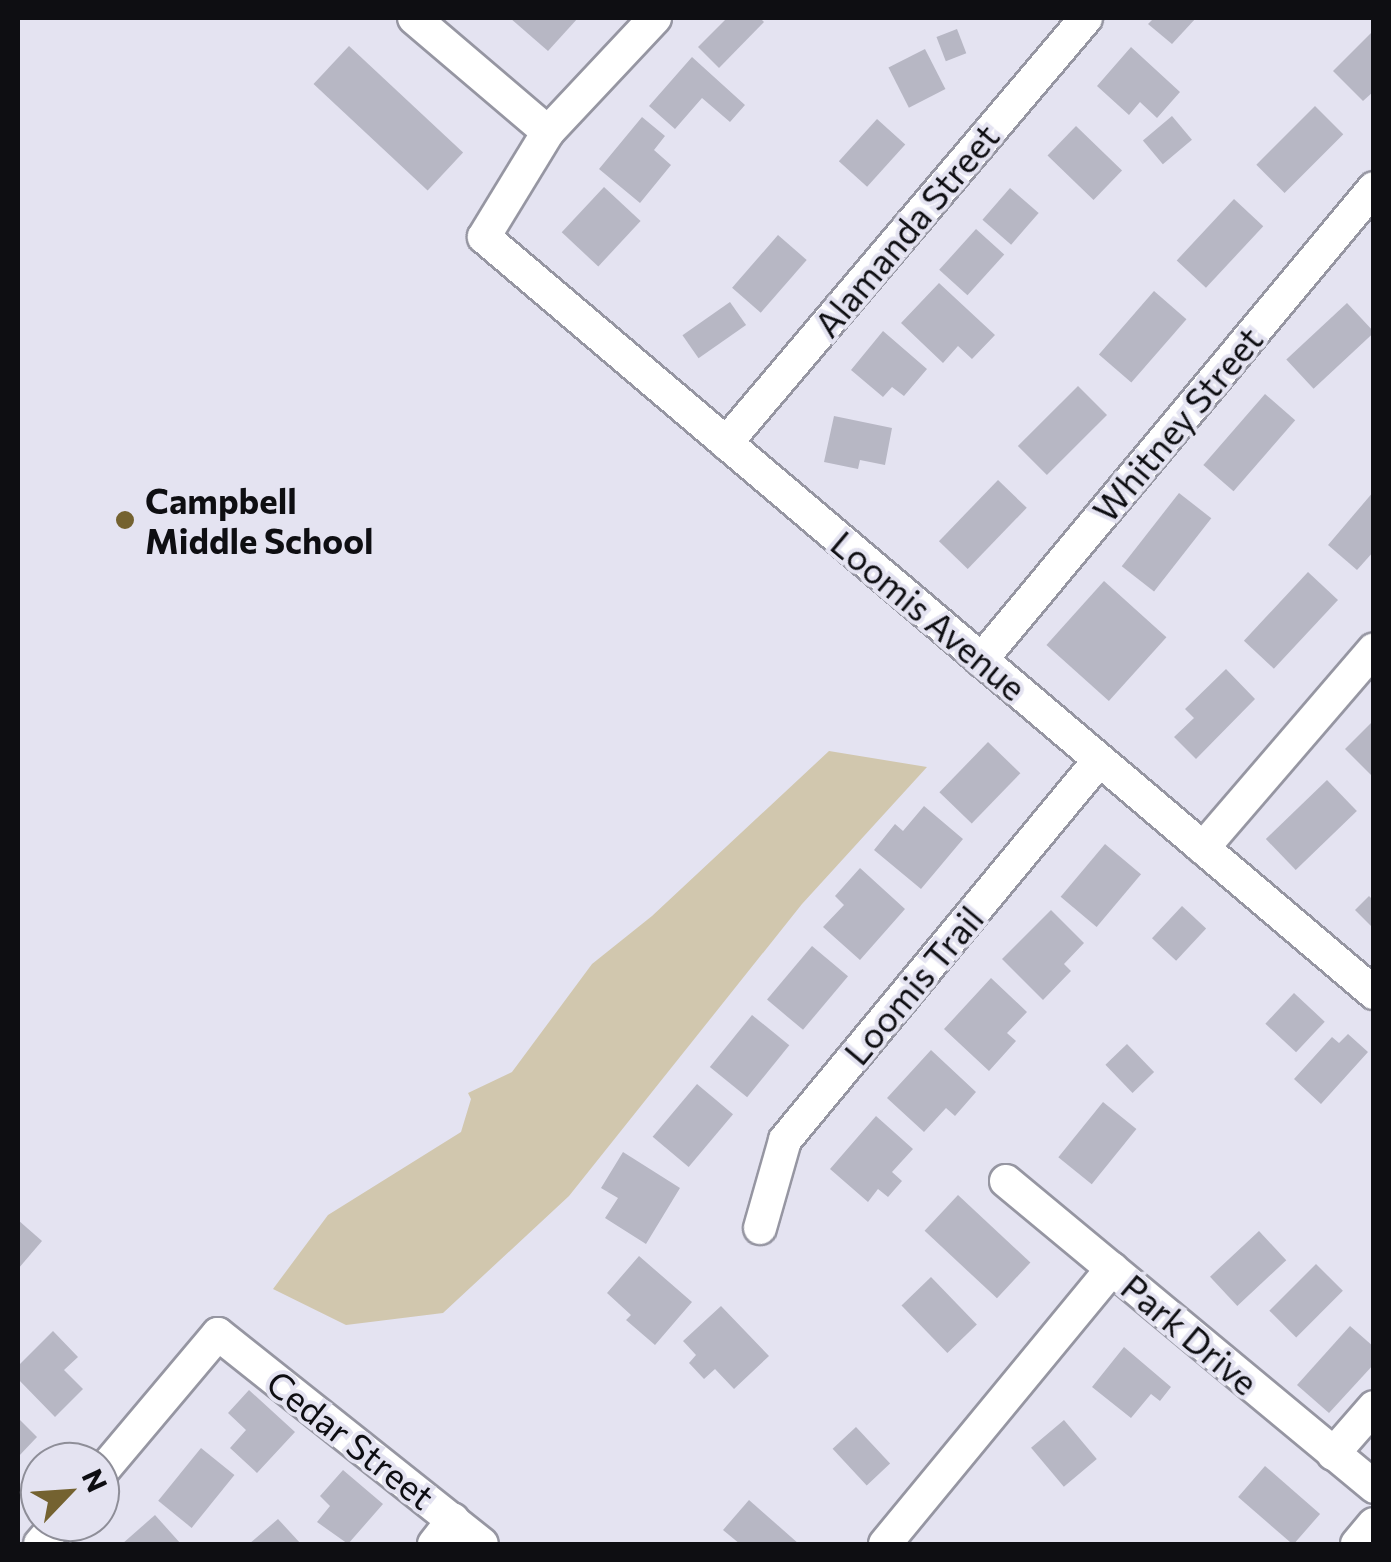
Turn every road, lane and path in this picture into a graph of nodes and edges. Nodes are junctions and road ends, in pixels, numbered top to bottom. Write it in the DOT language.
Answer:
graph roads {
  1 [pos="414,18"];
  2 [pos="655,18"];
  3 [pos="1086,18"];
  4 [pos="548,132"];
  5 [pos="1374,188"];
  6 [pos="726,443"];
  7 [pos="1374,648"];
  8 [pos="981,660"];
  9 [pos="1099,760"];
  10 [pos="1203,848"];
  11 [pos="1374,993"];
  12 [pos="1006,1182"];
  13 [pos="760,1228"];
  14 [pos="1112,1270"];
  15 [pos="1374,1407"];
  16 [pos="120,1450"];
  17 [pos="1333,1454"];
  18 [pos="1374,1487"];
  19 [pos="1374,1524"];
  20 [pos="443,1532"];
  21 [pos="482,1544"];
  22 [pos="885,1544"];
  23 [pos="1357,1544"];
  1 -- 4 [label="street"];
  2 -- 4 [label="street"];
  3 -- 6 [label="street, Alamanda Street"];
  4 -- 6 [label="street, Loomis Avenue"];
  5 -- 8 [label="street, Whitney Street"];
  6 -- 8 [label="street, Loomis Avenue"];
  7 -- 10 [label="street"];
  8 -- 9 [label="street, Loomis Avenue"];
  9 -- 10 [label="street, Loomis Avenue"];
  9 -- 13 [label="street, Loomis Trail"];
  10 -- 11 [label="street, Loomis Avenue"];
  12 -- 14 [label="street, Park Drive"];
  14 -- 17 [label="street, Park Drive"];
  14 -- 22 [label="street"];
  15 -- 17 [label="street"];
  16 -- 20 [label="street, Cedar Street"];
  17 -- 18 [label="street, Park Drive"];
  19 -- 23 [label="street"];
  20 -- 21 [label="street, Cedar Street"];
}
